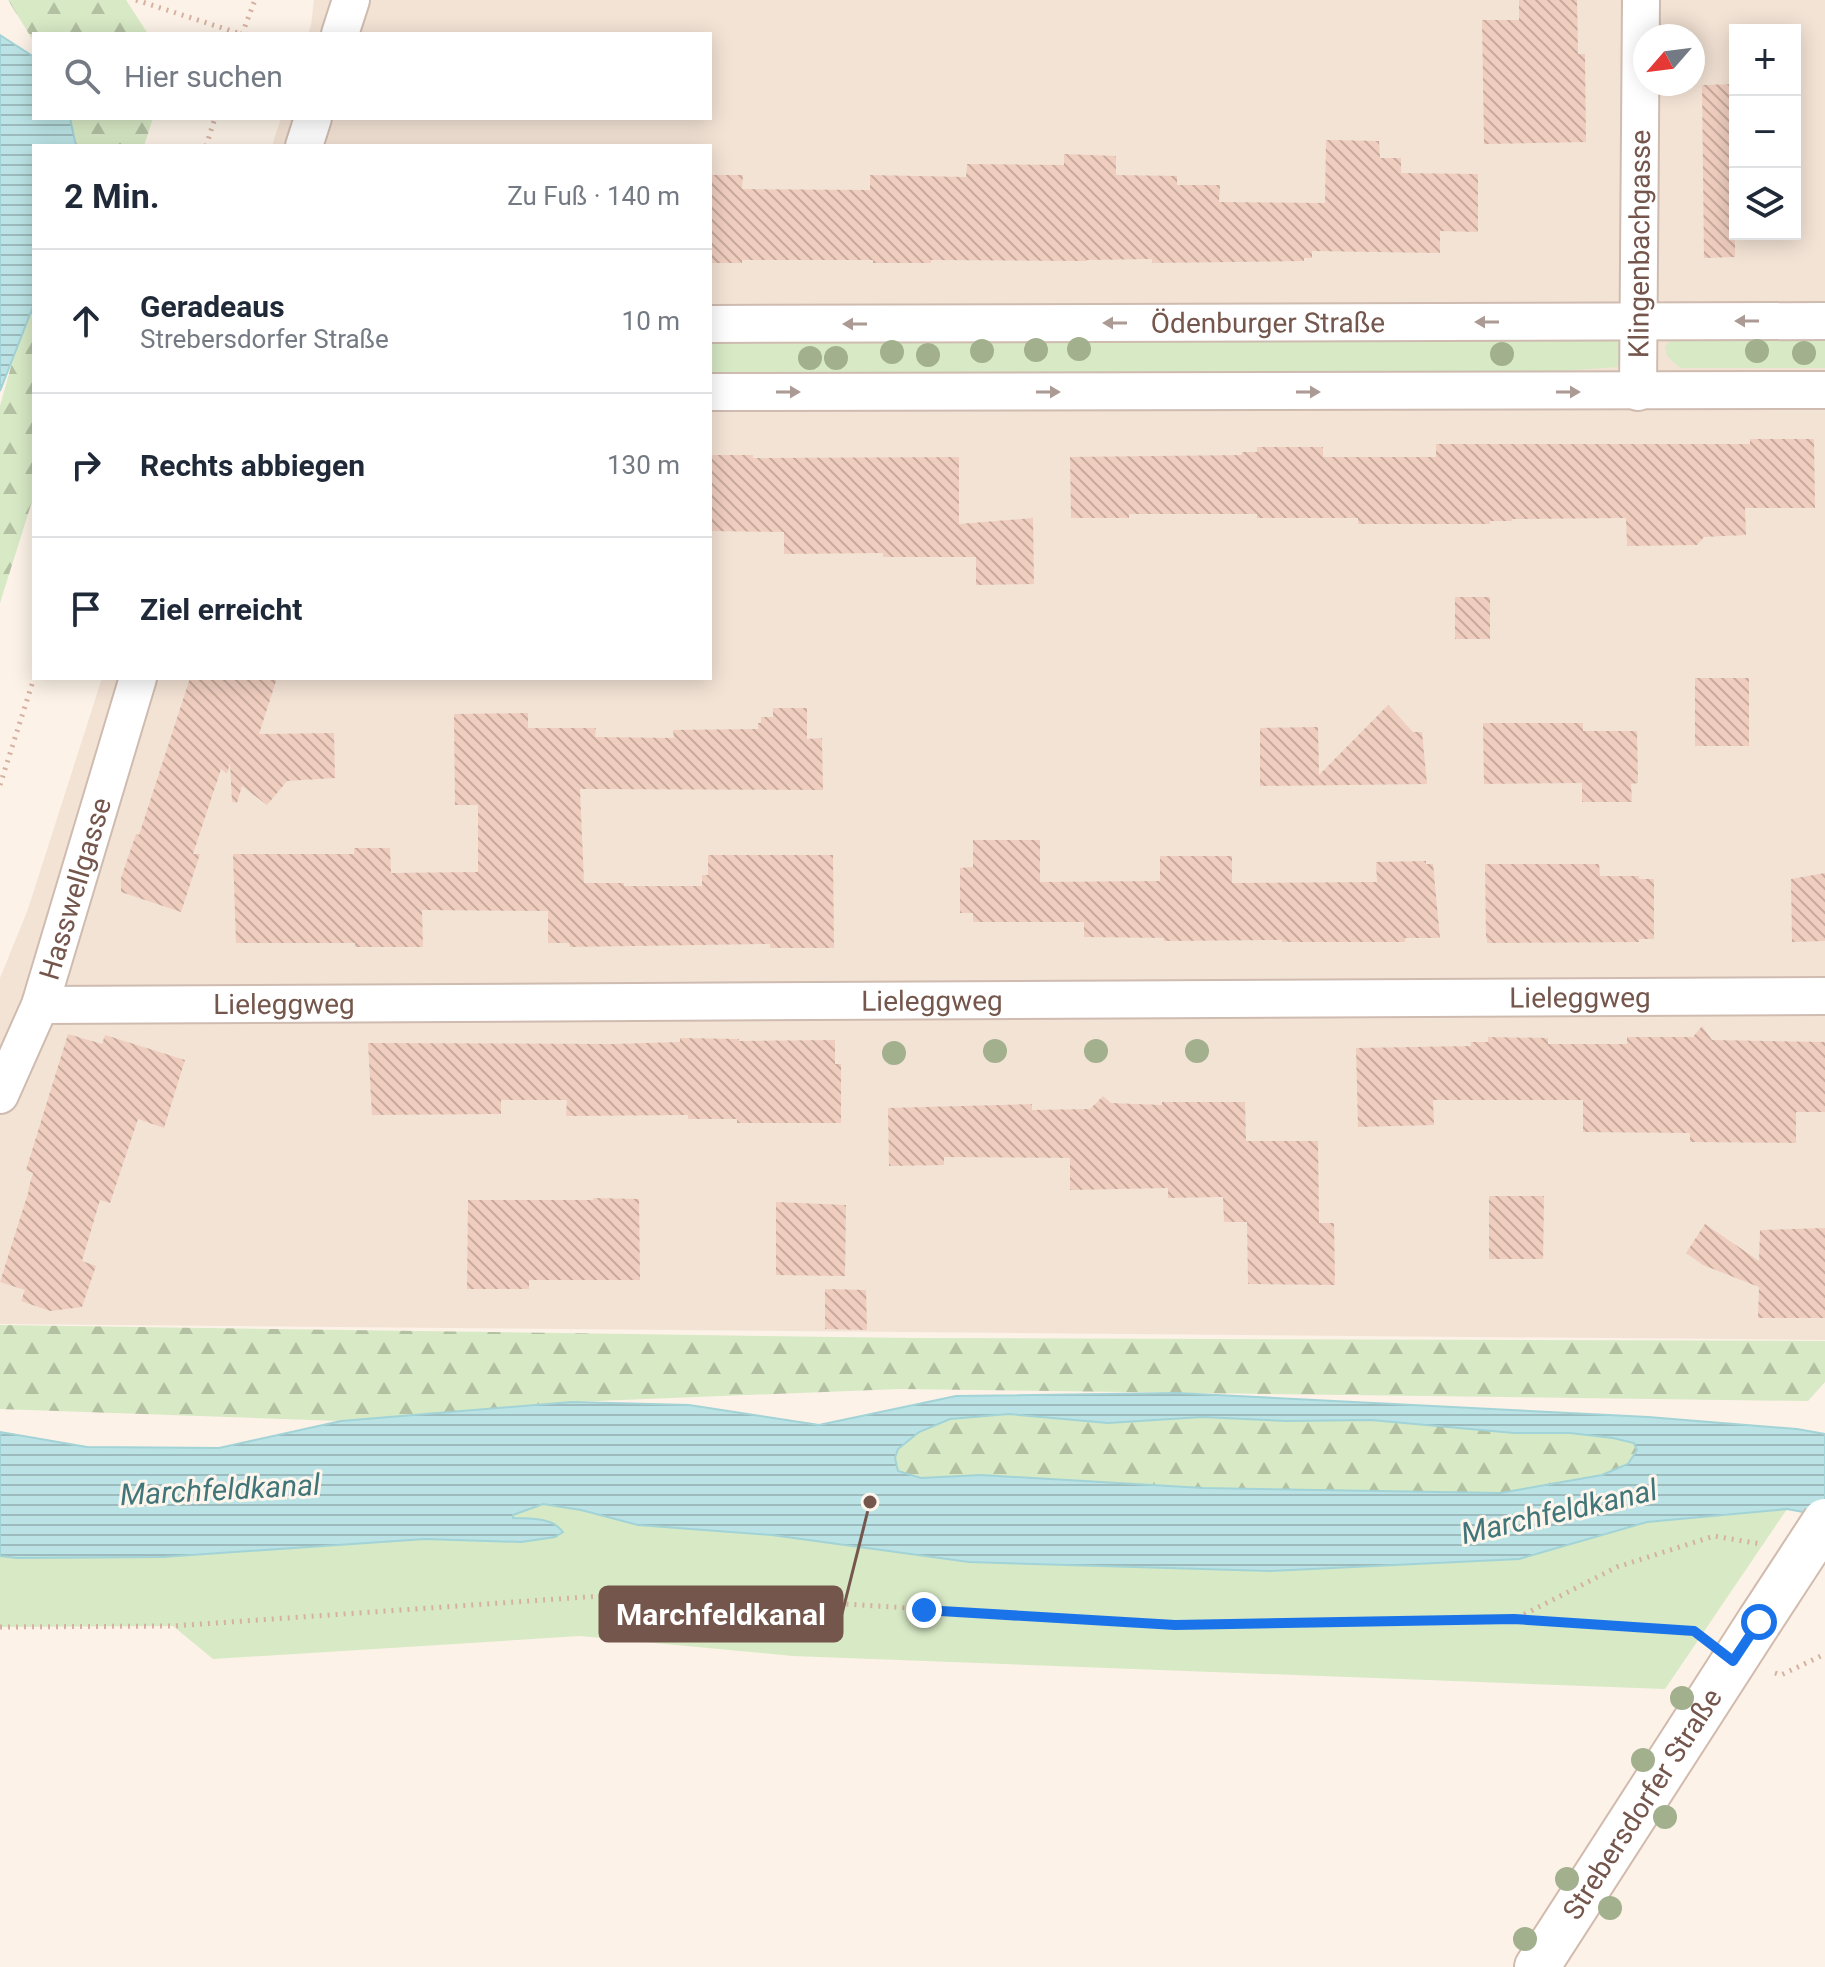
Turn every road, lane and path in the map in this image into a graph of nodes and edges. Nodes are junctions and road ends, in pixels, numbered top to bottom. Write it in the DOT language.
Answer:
graph roads {
  1 [pos="136,0"];
  2 [pos="255,0"];
  3 [pos="351,0"];
  4 [pos="1641,0"];
  5 [pos="236,32"];
  6 [pos="243,32"];
  7 [pos="341,32"];
  8 [pos="214,120"];
  9 [pos="312,120"];
  10 [pos="207,144"];
  11 [pos="305,144"];
  12 [pos="1637,321"];
  13 [pos="1825,321"];
  14 [pos="712,324"];
  15 [pos="1825,390"];
  16 [pos="712,392"];
  17 [pos="1638,392"];
  18 [pos="33,680"];
  19 [pos="137,680"];
  20 [pos="0,785"];
  21 [pos="1825,996"];
  22 [pos="40,1005"];
  23 [pos="0,1095"];
  24 [pos="1825,1521"];
  25 [pos="1714,1536"];
  26 [pos="1514,1619"];
  27 [pos="0,1627"];
  28 [pos="1733,1661"];
  29 [pos="1537,1967"];
  1 -- 5 [label="path"];
  2 -- 6 [label="path"];
  3 -- 7 [label="street"];
  4 -- 12 [label="street, Klingenbachgasse"];
  8 -- 10 [label="path"];
  9 -- 11 [label="street"];
  13 -- 12 [label="street, Ödenburger Straße, one-way"];
  12 -- 14 [label="street, Ödenburger Straße, one-way"];
  12 -- 17 [label="street, Klingenbachgasse"];
  15 -- 17 [label="street"];
  16 -- 17 [label="street, one-way"];
  18 -- 20 [label="path"];
  19 -- 22 [label="street, Hasswellgasse"];
  21 -- 22 [label="street, Lieleggweg"];
  22 -- 23 [label="street, Hasswellgasse"];
  24 -- 28 [label="street, Strebersdorfer Straße, bridge"];
  25 -- 26 [label="path"];
  26 -- 27 [label="path"];
  26 -- 28 [label="path"];
  28 -- 29 [label="street, Strebersdorfer Straße"];
}
